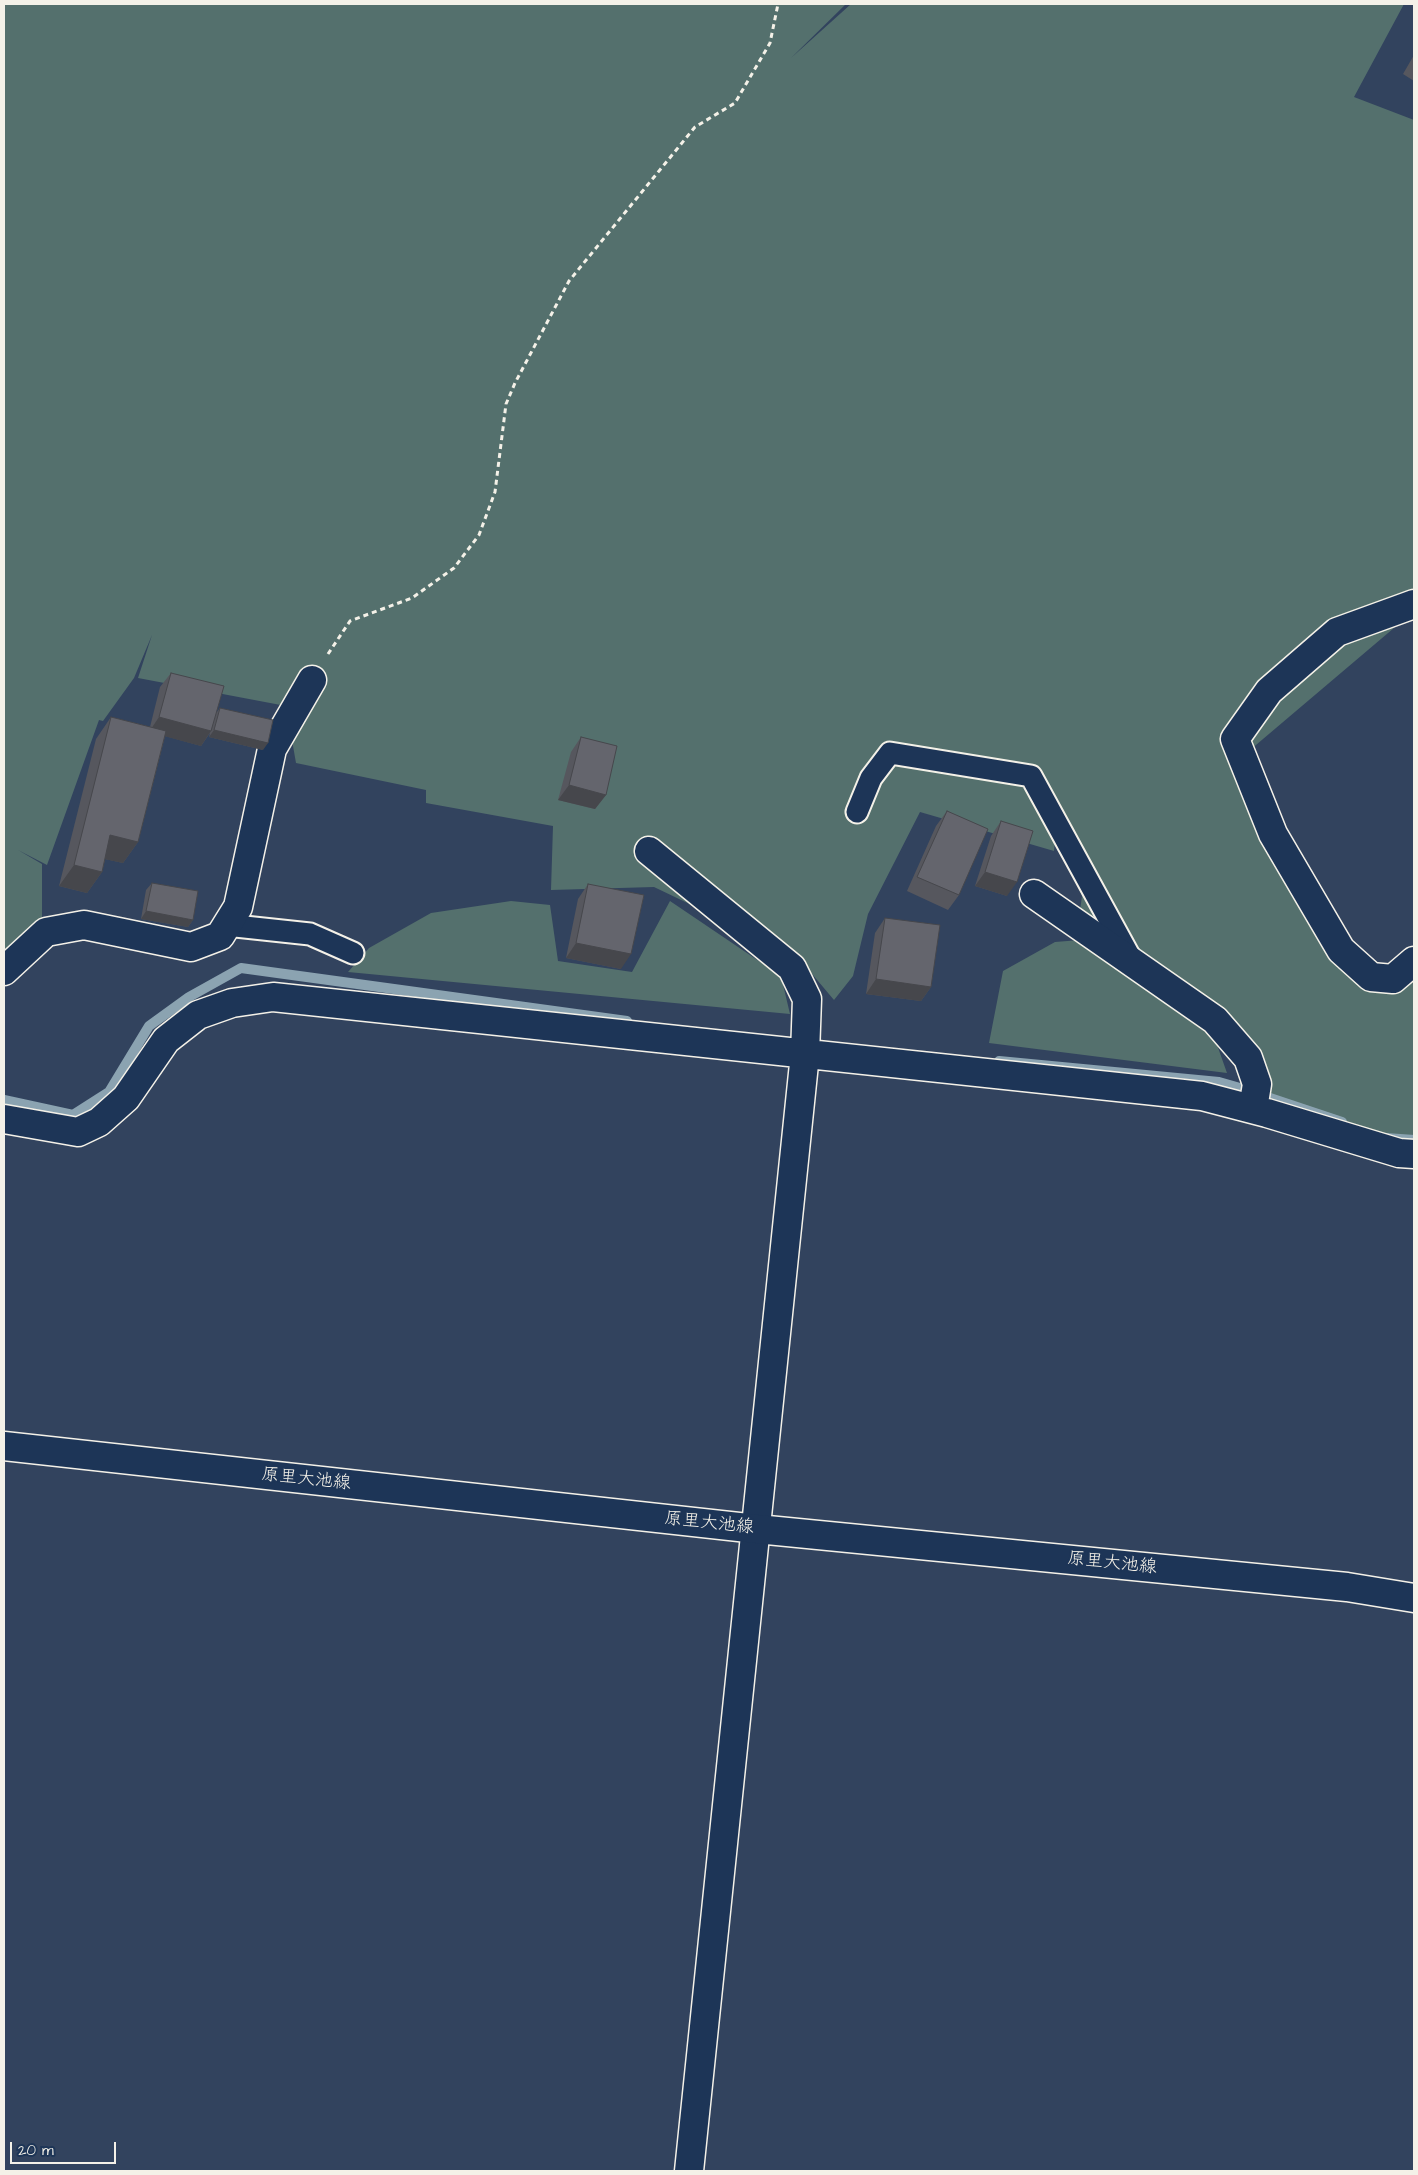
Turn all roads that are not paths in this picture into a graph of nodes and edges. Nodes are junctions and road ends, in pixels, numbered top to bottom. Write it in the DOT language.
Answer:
graph roads {
  1 [pos="1414,604"];
  2 [pos="312,680"];
  3 [pos="858,812"];
  4 [pos="649,851"];
  5 [pos="1034,894"];
  6 [pos="226,925"];
  7 [pos="353,953"];
  8 [pos="1414,961"];
  9 [pos="1133,964"];
  10 [pos="4,971"];
  11 [pos="805,1054"];
  12 [pos="1253,1109"];
  13 [pos="4,1119"];
  14 [pos="1414,1154"];
  15 [pos="4,1446"];
  16 [pos="757,1529"];
  17 [pos="1414,1598"];
  18 [pos="689,2171"];
  1 -- 8 [label="street"];
  2 -- 6 [label="street"];
  3 -- 9 [label="lane"];
  4 -- 11 [label="street"];
  5 -- 9 [label="street"];
  6 -- 7 [label="lane"];
  6 -- 10 [label="street"];
  9 -- 12 [label="street"];
  11 -- 12 [label="street"];
  11 -- 13 [label="street"];
  11 -- 16 [label="street"];
  12 -- 14 [label="street"];
  15 -- 16 [label="street, 原里大池線"];
  16 -- 17 [label="street, 原里大池線"];
  16 -- 18 [label="street"];
}
